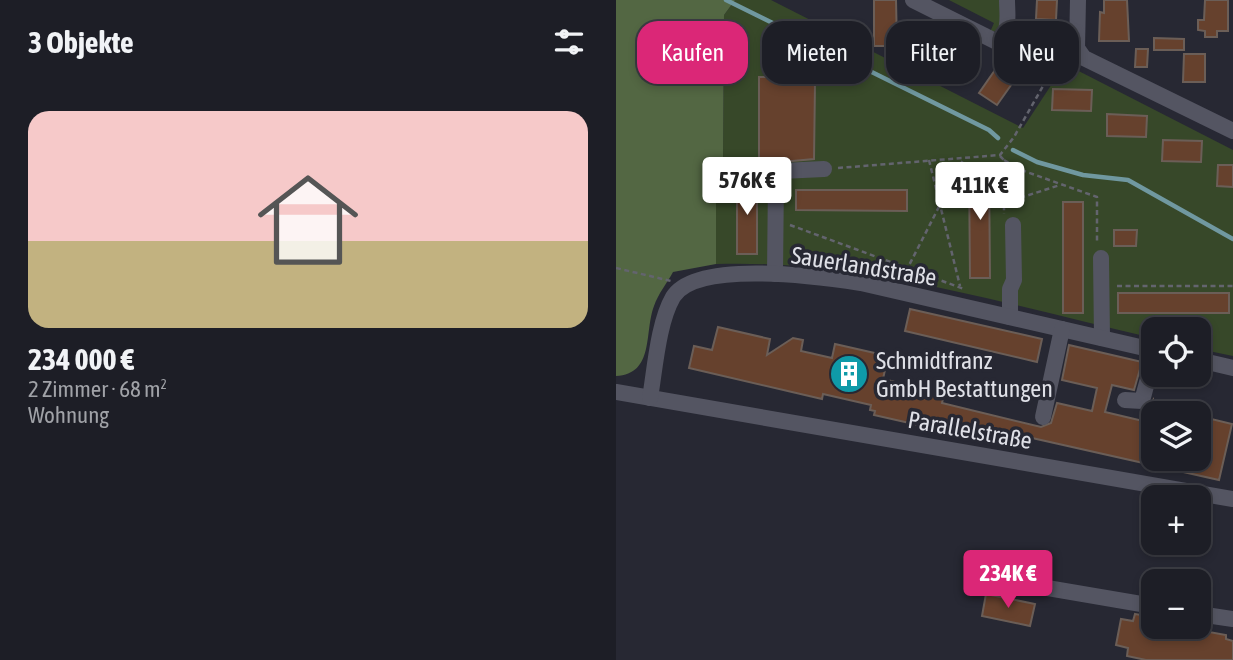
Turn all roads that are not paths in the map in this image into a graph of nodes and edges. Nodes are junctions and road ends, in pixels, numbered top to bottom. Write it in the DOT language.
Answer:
graph roads {
  1 [pos="913,0"];
  2 [pos="1007,0"];
  3 [pos="1078,0"];
  4 [pos="1007,21"];
  5 [pos="1078,21"];
  6 [pos="994,41"];
  7 [pos="1079,46"];
  8 [pos="1233,130"];
  9 [pos="824,169"];
  10 [pos="1013,225"];
  11 [pos="1101,258"];
  12 [pos="775,274"];
  13 [pos="1010,317"];
  14 [pos="1062,329"];
  15 [pos="1102,338"];
  16 [pos="1141,347"];
  17 [pos="1211,363"];
  18 [pos="1233,368"];
  19 [pos="1146,387"];
  20 [pos="616,392"];
  21 [pos="650,398"];
  22 [pos="1125,400"];
  23 [pos="1043,417"];
  24 [pos="1233,499"];
  25 [pos="1001,580"];
  26 [pos="1141,604"];
  27 [pos="1211,616"];
  28 [pos="1233,619"];
  1 -- 6 [label="street"];
  2 -- 4 [label="street"];
  3 -- 5 [label="street"];
  7 -- 8 [label="street"];
  9 -- 12 [label="street"];
  10 -- 13 [label="street"];
  11 -- 15 [label="street"];
  12 -- 13 [label="street, Sauerlandstraße"];
  12 -- 21 [label="street, Sauerlandstraße"];
  13 -- 14 [label="street, Sauerlandstraße"];
  14 -- 15 [label="street, Sauerlandstraße"];
  14 -- 23 [label="street"];
  15 -- 16 [label="street, Sauerlandstraße"];
  17 -- 18 [label="street"];
  19 -- 22 [label="street"];
  20 -- 21 [label="street, Parallelstraße"];
  21 -- 24 [label="street, Parallelstraße"];
  25 -- 26 [label="street"];
  27 -- 28 [label="street"];
}
